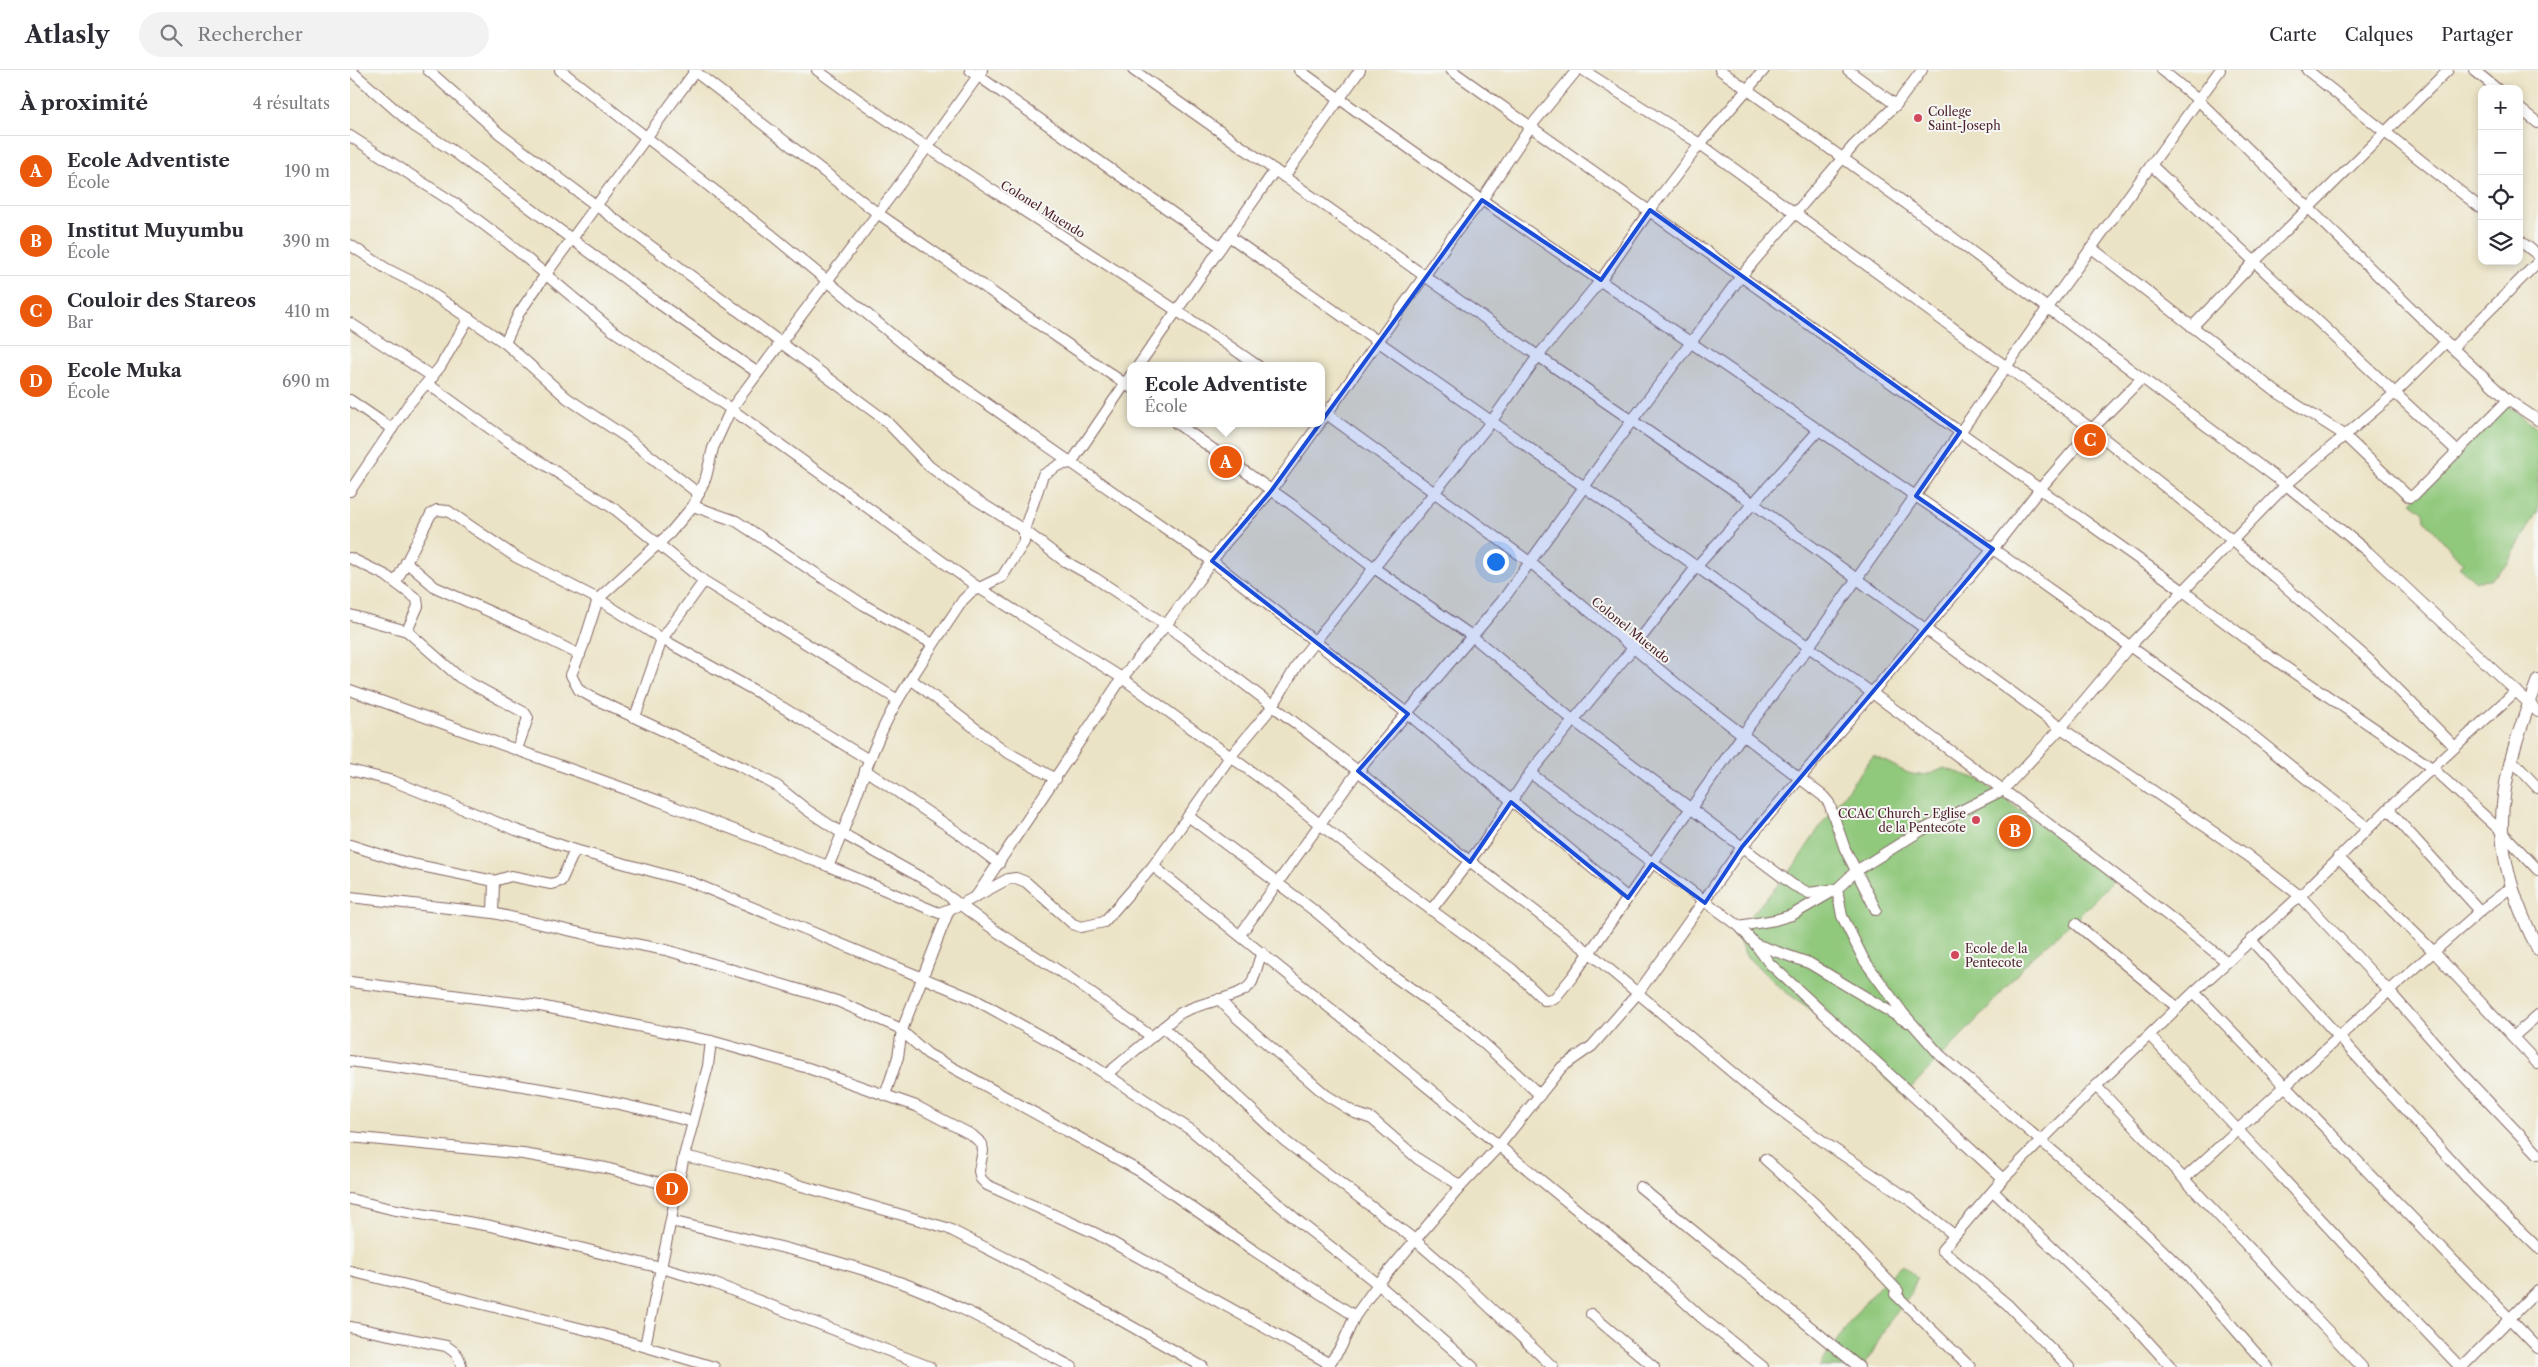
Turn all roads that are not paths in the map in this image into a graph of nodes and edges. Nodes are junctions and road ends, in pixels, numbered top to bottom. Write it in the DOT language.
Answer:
graph roads {
  1 [pos="350,70"];
  2 [pos="428,70"];
  3 [pos="560,70"];
  4 [pos="694,70"];
  5 [pos="817,70"];
  6 [pos="1133,70"];
  7 [pos="1299,70"];
  8 [pos="1360,70"];
  9 [pos="1451,70"];
  10 [pos="1577,70"];
  11 [pos="1583,70"];
  12 [pos="1720,70"];
  13 [pos="1764,70"];
  14 [pos="1848,70"];
  15 [pos="1922,70"];
  16 [pos="2162,70"];
  17 [pos="2220,70"];
  18 [pos="2307,70"];
  19 [pos="2448,70"];
  20 [pos="2474,70"];
  21 [pos="977,72"];
  22 [pos="2492,85"];
  23 [pos="1748,89"];
  24 [pos="1339,100"];
  25 [pos="2198,100"];
  26 [pos="1896,105"];
  27 [pos="2523,111"];
  28 [pos="2538,123"];
  29 [pos="1531,126"];
  30 [pos="2386,132"];
  31 [pos="350,136"];
  32 [pos="646,139"];
  33 [pos="1700,144"];
  34 [pos="926,149"];
  35 [pos="1844,159"];
  36 [pos="2151,165"];
  37 [pos="1275,170"];
  38 [pos="1284,177"];
  39 [pos="1482,200"];
  40 [pos="596,206"];
  41 [pos="2478,207"];
  42 [pos="2309,209"];
  43 [pos="1650,210"];
  44 [pos="876,212"];
  45 [pos="1793,214"];
  46 [pos="1229,236"];
  47 [pos="572,240"];
  48 [pos="2523,243"];
  49 [pos="350,245"];
  50 [pos="1221,247"];
  51 [pos="2093,249"];
  52 [pos="2538,255"];
  53 [pos="2255,262"];
  54 [pos="2538,262"];
  55 [pos="546,274"];
  56 [pos="1742,275"];
  57 [pos="1426,276"];
  58 [pos="1601,280"];
  59 [pos="827,281"];
  60 [pos="1177,310"];
  61 [pos="2047,310"];
  62 [pos="469,318"];
  63 [pos="350,323"];
  64 [pos="2192,327"];
  65 [pos="781,342"];
  66 [pos="1379,342"];
  67 [pos="1692,342"];
  68 [pos="505,343"];
  69 [pos="2449,345"];
  70 [pos="1538,356"];
  71 [pos="1141,362"];
  72 [pos="1252,362"];
  73 [pos="2006,368"];
  74 [pos="758,373"];
  75 [pos="2142,378"];
  76 [pos="430,380"];
  77 [pos="1127,381"];
  78 [pos="1127,385"];
  79 [pos="2394,394"];
  80 [pos="350,400"];
  81 [pos="2508,400"];
  82 [pos="731,409"];
  83 [pos="1325,413"];
  84 [pos="1325,419"];
  85 [pos="1633,419"];
  86 [pos="2538,420"];
  87 [pos="1490,422"];
  88 [pos="1182,427"];
  89 [pos="1315,427"];
  90 [pos="392,429"];
  91 [pos="2092,429"];
  92 [pos="1819,430"];
  93 [pos="1960,432"];
  94 [pos="2343,434"];
  95 [pos="2458,452"];
  96 [pos="1072,463"];
  97 [pos="2286,484"];
  98 [pos="1585,486"];
  99 [pos="350,489"];
  100 [pos="1271,490"];
  101 [pos="2039,490"];
  102 [pos="1434,491"];
  103 [pos="699,494"];
  104 [pos="1916,496"];
  105 [pos="1754,504"];
  106 [pos="693,506"];
  107 [pos="1024,530"];
  108 [pos="2232,540"];
  109 [pos="658,543"];
  110 [pos="1993,549"];
  111 [pos="350,558"];
  112 [pos="1212,561"];
  113 [pos="406,562"];
  114 [pos="1531,563"];
  115 [pos="1697,566"];
  116 [pos="1374,568"];
  117 [pos="1857,577"];
  118 [pos="704,581"];
  119 [pos="396,582"];
  120 [pos="979,588"];
  121 [pos="2182,590"];
  122 [pos="598,599"];
  123 [pos="350,614"];
  124 [pos="1166,625"];
  125 [pos="1926,628"];
  126 [pos="407,630"];
  127 [pos="1472,636"];
  128 [pos="662,639"];
  129 [pos="1314,642"];
  130 [pos="933,644"];
  131 [pos="2129,647"];
  132 [pos="1634,648"];
  133 [pos="1808,648"];
  134 [pos="580,656"];
  135 [pos="1122,678"];
  136 [pos="912,680"];
  137 [pos="2538,680"];
  138 [pos="350,690"];
  139 [pos="2516,691"];
  140 [pos="1872,693"];
  141 [pos="898,700"];
  142 [pos="1273,706"];
  143 [pos="2534,708"];
  144 [pos="1408,714"];
  145 [pos="635,717"];
  146 [pos="1574,721"];
  147 [pos="2061,728"];
  148 [pos="1743,734"];
  149 [pos="2455,747"];
  150 [pos="517,749"];
  151 [pos="1230,757"];
  152 [pos="2512,760"];
  153 [pos="867,765"];
  154 [pos="2432,768"];
  155 [pos="350,770"];
  156 [pos="1358,771"];
  157 [pos="1530,773"];
  158 [pos="1800,778"];
  159 [pos="1056,779"];
  160 [pos="2538,788"];
  161 [pos="2003,790"];
  162 [pos="1511,802"];
  163 [pos="2388,809"];
  164 [pos="1690,810"];
  165 [pos="1188,816"];
  166 [pos="1318,824"];
  167 [pos="2368,828"];
  168 [pos="2502,832"];
  169 [pos="843,834"];
  170 [pos="350,846"];
  171 [pos="1742,847"];
  172 [pos="575,850"];
  173 [pos="2338,858"];
  174 [pos="1470,862"];
  175 [pos="999,864"];
  176 [pos="1652,864"];
  177 [pos="828,866"];
  178 [pos="1154,866"];
  179 [pos="2538,870"];
  180 [pos="1856,871"];
  181 [pos="494,881"];
  182 [pos="1277,884"];
  183 [pos="2513,886"];
  184 [pos="1837,889"];
  185 [pos="977,896"];
  186 [pos="2300,896"];
  187 [pos="350,897"];
  188 [pos="1628,898"];
  189 [pos="1704,902"];
  190 [pos="960,905"];
  191 [pos="949,910"];
  192 [pos="1431,910"];
  193 [pos="1876,910"];
  194 [pos="2480,911"];
  195 [pos="493,913"];
  196 [pos="2076,924"];
  197 [pos="1738,926"];
  198 [pos="1240,935"];
  199 [pos="2251,940"];
  200 [pos="1755,944"];
  201 [pos="2538,949"];
  202 [pos="2433,951"];
  203 [pos="1262,952"];
  204 [pos="1590,953"];
  205 [pos="2226,962"];
  206 [pos="921,977"];
  207 [pos="350,982"];
  208 [pos="2389,991"];
  209 [pos="2194,992"];
  210 [pos="1638,993"];
  211 [pos="1219,999"];
  212 [pos="2178,1008"];
  213 [pos="2538,1015"];
  214 [pos="1163,1027"];
  215 [pos="1916,1028"];
  216 [pos="902,1030"];
  217 [pos="2150,1036"];
  218 [pos="1152,1037"];
  219 [pos="2339,1037"];
  220 [pos="2513,1038"];
  221 [pos="711,1041"];
  222 [pos="350,1062"];
  223 [pos="2538,1064"];
  224 [pos="1107,1074"];
  225 [pos="2096,1086"];
  226 [pos="2284,1087"];
  227 [pos="885,1095"];
  228 [pos="1540,1095"];
  229 [pos="693,1122"];
  230 [pos="2238,1129"];
  231 [pos="350,1137"];
  232 [pos="2041,1141"];
  233 [pos="1499,1146"];
  234 [pos="2538,1154"];
  235 [pos="684,1156"];
  236 [pos="1765,1159"];
  237 [pos="2003,1179"];
  238 [pos="2184,1179"];
  239 [pos="1461,1186"];
  240 [pos="1640,1187"];
  241 [pos="678,1188"];
  242 [pos="1993,1191"];
  243 [pos="350,1199"];
  244 [pos="671,1221"];
  245 [pos="1954,1235"];
  246 [pos="1415,1240"];
  247 [pos="2538,1248"];
  248 [pos="661,1268"];
  249 [pos="350,1271"];
  250 [pos="1378,1284"];
  251 [pos="2538,1290"];
  252 [pos="1591,1314"];
  253 [pos="1355,1316"];
  254 [pos="2509,1318"];
  255 [pos="350,1327"];
  256 [pos="645,1346"];
  257 [pos="2538,1348"];
  258 [pos="1328,1366"];
  259 [pos="461,1367"];
  260 [pos="714,1367"];
  261 [pos="930,1367"];
  262 [pos="1072,1367"];
  263 [pos="1203,1367"];
  264 [pos="1474,1367"];
  265 [pos="1553,1367"];
  266 [pos="1654,1367"];
  267 [pos="1762,1367"];
  268 [pos="1859,1367"];
  269 [pos="1970,1367"];
  270 [pos="2069,1367"];
  271 [pos="2171,1367"];
  272 [pos="2268,1367"];
  273 [pos="2362,1367"];
  274 [pos="2461,1367"];
  1 -- 47 [label="street"];
  2 -- 40 [label="street"];
  3 -- 32 [label="street"];
  4 -- 32 [label="street"];
  4 -- 44 [label="street"];
  5 -- 34 [label="street, Colonel Muendo"];
  6 -- 37 [label="street"];
  7 -- 24 [label="street"];
  8 -- 24 [label="street"];
  9 -- 29 [label="street"];
  10 -- 29 [label="street"];
  11 -- 33 [label="street"];
  12 -- 23 [label="street"];
  13 -- 23 [label="street"];
  14 -- 26 [label="street"];
  15 -- 26 [label="street"];
  16 -- 25 [label="street"];
  17 -- 25 [label="street"];
  18 -- 30 [label="street"];
  19 -- 30 [label="street"];
  20 -- 22 [label="street"];
  21 -- 34 [label="street"];
  21 -- 50 [label="street"];
  23 -- 33 [label="street"];
  23 -- 35 [label="street"];
  24 -- 38 [label="street"];
  24 -- 39 [label="street"];
  25 -- 36 [label="street"];
  25 -- 42 [label="street"];
  26 -- 35 [label="street"];
  27 -- 28 [label="street"];
  29 -- 39 [label="street"];
  29 -- 43 [label="street"];
  30 -- 41 [label="street"];
  30 -- 42 [label="street"];
  31 -- 55 [label="street"];
  32 -- 40 [label="street"];
  32 -- 59 [label="street"];
  33 -- 43 [label="street"];
  33 -- 45 [label="street"];
  34 -- 44 [label="street"];
  34 -- 60 [label="street, Colonel Muendo"];
  35 -- 45 [label="street"];
  35 -- 61 [label="street"];
  36 -- 51 [label="street"];
  36 -- 53 [label="street"];
  37 -- 38 [label="street"];
  37 -- 46 [label="street"];
  38 -- 57 [label="street"];
  39 -- 57 [label="street"];
  39 -- 58 [label="street"];
  40 -- 47 [label="street"];
  40 -- 65 [label="street"];
  42 -- 53 [label="street"];
  42 -- 69 [label="street"];
  43 -- 56 [label="street"];
  43 -- 58 [label="street"];
  44 -- 59 [label="street"];
  44 -- 77 [label="street"];
  45 -- 56 [label="street"];
  45 -- 73 [label="street"];
  46 -- 50 [label="street"];
  46 -- 66 [label="street"];
  47 -- 55 [label="street"];
  47 -- 74 [label="street"];
  48 -- 52 [label="street"];
  49 -- 62 [label="street"];
  50 -- 60 [label="street"];
  51 -- 61 [label="street"];
  51 -- 64 [label="street"];
  53 -- 64 [label="street"];
  53 -- 79 [label="street"];
  54 -- 69 [label="street"];
  55 -- 68 [label="street"];
  55 -- 82 [label="street"];
  56 -- 67 [label="street"];
  56 -- 93 [label="street"];
  57 -- 66 [label="street"];
  57 -- 70 [label="street"];
  58 -- 67 [label="street"];
  58 -- 70 [label="street"];
  59 -- 65 [label="street"];
  59 -- 96 [label="street"];
  60 -- 71 [label="street"];
  60 -- 72 [label="street, Colonel Muendo"];
  61 -- 73 [label="street"];
  61 -- 75 [label="street"];
  62 -- 68 [label="street"];
  62 -- 76 [label="street"];
  63 -- 76 [label="street"];
  64 -- 94 [label="street"];
  65 -- 74 [label="street"];
  65 -- 107 [label="street"];
  66 -- 83 [label="street"];
  66 -- 87 [label="street"];
  67 -- 85 [label="street"];
  67 -- 92 [label="street"];
  68 -- 103 [label="street"];
  69 -- 79 [label="street"];
  69 -- 81 [label="street"];
  70 -- 85 [label="street"];
  70 -- 87 [label="street"];
  73 -- 91 [label="street"];
  73 -- 93 [label="street"];
  74 -- 82 [label="street"];
  75 -- 91 [label="street"];
  75 -- 97 [label="street"];
  76 -- 90 [label="street"];
  76 -- 109 [label="street"];
  78 -- 96 [label="street"];
  79 -- 94 [label="street"];
  79 -- 95 [label="street"];
  80 -- 90 [label="street"];
  81 -- 86 [label="street"];
  81 -- 95 [label="street"];
  82 -- 103 [label="street"];
  82 -- 120 [label="street"];
  84 -- 102 [label="street, Colonel Muendo"];
  85 -- 98 [label="street"];
  85 -- 105 [label="street"];
  87 -- 98 [label="street"];
  87 -- 102 [label="street"];
  88 -- 100 [label="street"];
  89 -- 100 [label="street"];
  90 -- 99 [label="street"];
  91 -- 101 [label="street"];
  91 -- 108 [label="street"];
  92 -- 104 [label="street"];
  92 -- 105 [label="street"];
  93 -- 101 [label="street"];
  93 -- 104 [label="street"];
  94 -- 95 [label="street"];
  94 -- 97 [label="street"];
  96 -- 107 [label="street"];
  96 -- 112 [label="street"];
  97 -- 108 [label="street"];
  97 -- 139 [label="street"];
  98 -- 114 [label="street"];
  98 -- 115 [label="street"];
  100 -- 112 [label="street"];
  100 -- 116 [label="street"];
  101 -- 110 [label="street"];
  101 -- 121 [label="street"];
  102 -- 114 [label="street, Colonel Muendo"];
  102 -- 116 [label="street"];
  103 -- 106 [label="street"];
  104 -- 110 [label="street"];
  104 -- 117 [label="street"];
  105 -- 115 [label="street"];
  105 -- 117 [label="street"];
  106 -- 109 [label="street"];
  106 -- 130 [label="street"];
  107 -- 120 [label="street"];
  107 -- 124 [label="street"];
  108 -- 121 [label="street"];
  108 -- 149 [label="street"];
  109 -- 118 [label="street"];
  109 -- 122 [label="street"];
  110 -- 125 [label="street"];
  110 -- 131 [label="street"];
  111 -- 119 [label="street"];
  112 -- 124 [label="street"];
  112 -- 129 [label="street"];
  113 -- 119 [label="street"];
  113 -- 122 [label="street"];
  113 -- 134 [label="street"];
  114 -- 127 [label="street"];
  114 -- 132 [label="street, Colonel Muendo"];
  115 -- 132 [label="street"];
  115 -- 133 [label="street"];
  116 -- 127 [label="street"];
  116 -- 129 [label="street"];
  117 -- 125 [label="street"];
  117 -- 133 [label="street"];
  118 -- 128 [label="street"];
  118 -- 141 [label="street"];
  119 -- 126 [label="street"];
  120 -- 130 [label="street"];
  120 -- 135 [label="street"];
  121 -- 131 [label="street"];
  121 -- 154 [label="street"];
  122 -- 128 [label="street"];
  122 -- 134 [label="street"];
  123 -- 126 [label="street"];
  124 -- 135 [label="street"];
  124 -- 142 [label="street"];
  125 -- 140 [label="street"];
  125 -- 147 [label="street"];
  126 -- 150 [label="street"];
  127 -- 144 [label="street"];
  127 -- 146 [label="street"];
  128 -- 145 [label="street"];
  128 -- 153 [label="street"];
  129 -- 142 [label="street"];
  129 -- 144 [label="street"];
  130 -- 136 [label="street"];
  131 -- 147 [label="street"];
  131 -- 167 [label="street"];
  132 -- 146 [label="street"];
  132 -- 148 [label="street, Colonel Muendo"];
  133 -- 140 [label="street"];
  133 -- 148 [label="street"];
  134 -- 145 [label="street"];
  135 -- 151 [label="street"];
  135 -- 159 [label="street"];
  136 -- 141 [label="street"];
  136 -- 159 [label="street"];
  137 -- 143 [label="street"];
  138 -- 150 [label="street"];
  139 -- 143 [label="street"];
  139 -- 149 [label="street"];
  140 -- 158 [label="street"];
  140 -- 161 [label="street"];
  141 -- 153 [label="street"];
  142 -- 151 [label="street"];
  142 -- 156 [label="street"];
  143 -- 152 [label="street"];
  144 -- 156 [label="street"];
  144 -- 162 [label="street"];
  145 -- 169 [label="street"];
  146 -- 157 [label="street"];
  146 -- 164 [label="street"];
  147 -- 161 [label="street"];
  147 -- 186 [label="street"];
  148 -- 158 [label="street, Colonel Muendo"];
  148 -- 164 [label="street"];
  149 -- 154 [label="street"];
  150 -- 177 [label="street"];
  151 -- 165 [label="street"];
  151 -- 166 [label="street"];
  152 -- 160 [label="street"];
  152 -- 168 [label="street"];
  153 -- 169 [label="street"];
  153 -- 175 [label="street"];
  154 -- 163 [label="street"];
  154 -- 168 [label="street"];
  155 -- 172 [label="street"];
  156 -- 166 [label="street"];
  156 -- 174 [label="street"];
  157 -- 162 [label="street"];
  157 -- 176 [label="street"];
  158 -- 171 [label="street"];
  158 -- 180 [label="street, Colonel Muendo"];
  159 -- 175 [label="street"];
  161 -- 180 [label="street"];
  161 -- 205 [label="street"];
  162 -- 174 [label="street"];
  162 -- 188 [label="street"];
  163 -- 167 [label="street"];
  163 -- 194 [label="street"];
  164 -- 171 [label="street"];
  164 -- 176 [label="street"];
  165 -- 178 [label="street"];
  165 -- 182 [label="street"];
  166 -- 182 [label="street"];
  166 -- 192 [label="street"];
  167 -- 173 [label="street"];
  168 -- 179 [label="street"];
  168 -- 183 [label="street"];
  169 -- 177 [label="street"];
  169 -- 190 [label="street"];
  170 -- 181 [label="street"];
  171 -- 184 [label="street"];
  171 -- 189 [label="street"];
  172 -- 181 [label="street"];
  172 -- 206 [label="street"];
  173 -- 186 [label="street"];
  173 -- 202 [label="street"];
  174 -- 192 [label="street"];
  174 -- 204 [label="street"];
  175 -- 185 [label="street"];
  176 -- 188 [label="street"];
  176 -- 189 [label="street"];
  177 -- 191 [label="street"];
  178 -- 185 [label="street"];
  178 -- 198 [label="street"];
  180 -- 184 [label="street"];
  180 -- 193 [label="street, Colonel Muendo"];
  181 -- 195 [label="street"];
  182 -- 198 [label="street"];
  182 -- 228 [label="street"];
  183 -- 194 [label="street"];
  183 -- 201 [label="street"];
  184 -- 197 [label="street"];
  184 -- 215 [label="street"];
  185 -- 190 [label="street"];
  186 -- 199 [label="street"];
  186 -- 208 [label="street"];
  187 -- 195 [label="street"];
  188 -- 204 [label="street"];
  189 -- 197 [label="street"];
  189 -- 210 [label="street"];
  190 -- 191 [label="street"];
  190 -- 218 [label="street"];
  191 -- 206 [label="street"];
  192 -- 204 [label="street"];
  194 -- 202 [label="street"];
  195 -- 216 [label="street"];
  196 -- 212 [label="street"];
  197 -- 200 [label="street"];
  198 -- 203 [label="street"];
  199 -- 205 [label="street"];
  199 -- 219 [label="street"];
  200 -- 215 [label="street"];
  200 -- 237 [label="street"];
  202 -- 208 [label="street"];
  202 -- 220 [label="street"];
  203 -- 211 [label="street"];
  203 -- 233 [label="street"];
  204 -- 210 [label="street"];
  205 -- 209 [label="street"];
  206 -- 216 [label="street"];
  206 -- 224 [label="street"];
  207 -- 221 [label="street"];
  208 -- 219 [label="street"];
  208 -- 234 [label="street"];
  209 -- 212 [label="street"];
  209 -- 226 [label="street"];
  210 -- 228 [label="street"];
  210 -- 245 [label="street"];
  211 -- 214 [label="street"];
  211 -- 239 [label="street"];
  212 -- 217 [label="street"];
  213 -- 220 [label="street"];
  214 -- 218 [label="street"];
  214 -- 246 [label="street"];
  215 -- 232 [label="street"];
  216 -- 227 [label="street"];
  216 -- 253 [label="street"];
  217 -- 225 [label="street"];
  217 -- 230 [label="street"];
  218 -- 224 [label="street"];
  219 -- 226 [label="street"];
  219 -- 247 [label="street"];
  220 -- 223 [label="street"];
  221 -- 227 [label="street"];
  221 -- 229 [label="street"];
  222 -- 229 [label="street"];
  224 -- 250 [label="street"];
  225 -- 232 [label="street"];
  225 -- 238 [label="street"];
  226 -- 230 [label="street"];
  226 -- 254 [label="street"];
  227 -- 258 [label="street"];
  228 -- 233 [label="street"];
  229 -- 235 [label="street"];
  230 -- 238 [label="street"];
  230 -- 274 [label="street"];
  231 -- 241 [label="street"];
  232 -- 237 [label="street"];
  232 -- 272 [label="street"];
  233 -- 239 [label="street"];
  233 -- 267 [label="street"];
  235 -- 241 [label="street"];
  235 -- 263 [label="street"];
  236 -- 269 [label="street"];
  237 -- 242 [label="street"];
  238 -- 273 [label="street"];
  239 -- 246 [label="street"];
  240 -- 268 [label="street"];
  241 -- 244 [label="street"];
  242 -- 245 [label="street"];
  242 -- 271 [label="street"];
  243 -- 248 [label="street"];
  244 -- 248 [label="street"];
  244 -- 262 [label="street"];
  245 -- 270 [label="street"];
  246 -- 250 [label="street"];
  246 -- 265 [label="street"];
  248 -- 256 [label="street"];
  248 -- 261 [label="street"];
  249 -- 256 [label="street"];
  250 -- 253 [label="street"];
  250 -- 264 [label="street"];
  251 -- 254 [label="street"];
  252 -- 266 [label="street"];
  253 -- 258 [label="street"];
  254 -- 257 [label="street"];
  254 -- 274 [label="street"];
  255 -- 259 [label="street"];
  256 -- 260 [label="street"];
}
